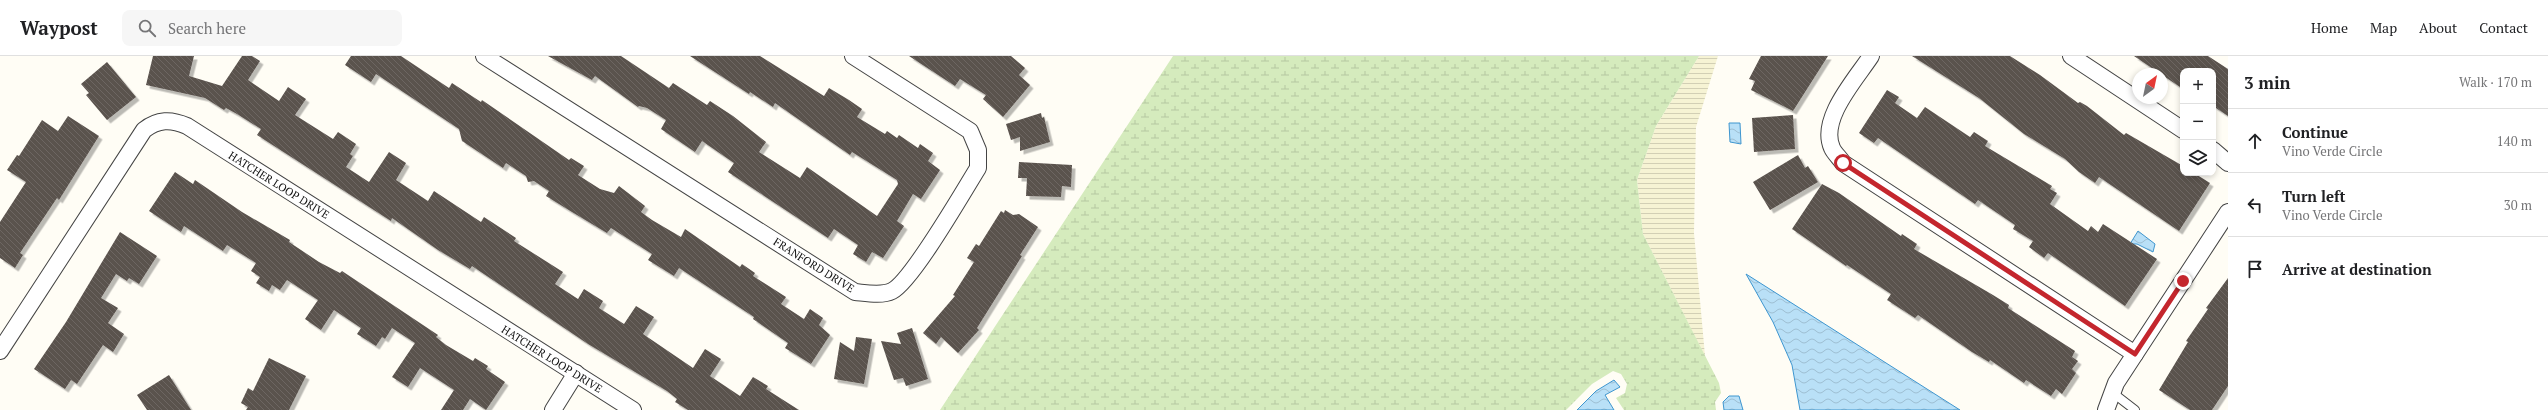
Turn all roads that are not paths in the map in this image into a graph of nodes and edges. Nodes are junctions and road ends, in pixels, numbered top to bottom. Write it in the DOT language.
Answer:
graph roads {
  1 [pos="484,56"];
  2 [pos="853,56"];
  3 [pos="1871,56"];
  4 [pos="2071,56"];
  5 [pos="2180,128"];
  6 [pos="2216,153"];
  7 [pos="2228,163"];
  8 [pos="2228,212"];
  9 [pos="0,351"];
  10 [pos="2135,354"];
  11 [pos="576,374"];
  12 [pos="2109,405"];
  13 [pos="553,410"];
  14 [pos="633,410"];
  15 [pos="2135,410"];
  1 -- 2 [label="street, FRANFORD DRIVE"];
  3 -- 10 [label="street"];
  4 -- 5 [label="street"];
  6 -- 7 [label="street"];
  8 -- 10 [label="street"];
  9 -- 11 [label="street, HATCHER LOOP DRIVE"];
  10 -- 12 [label="street"];
  11 -- 13 [label="street"];
  11 -- 14 [label="street, HATCHER LOOP DRIVE"];
  12 -- 15 [label="lane"];
}
